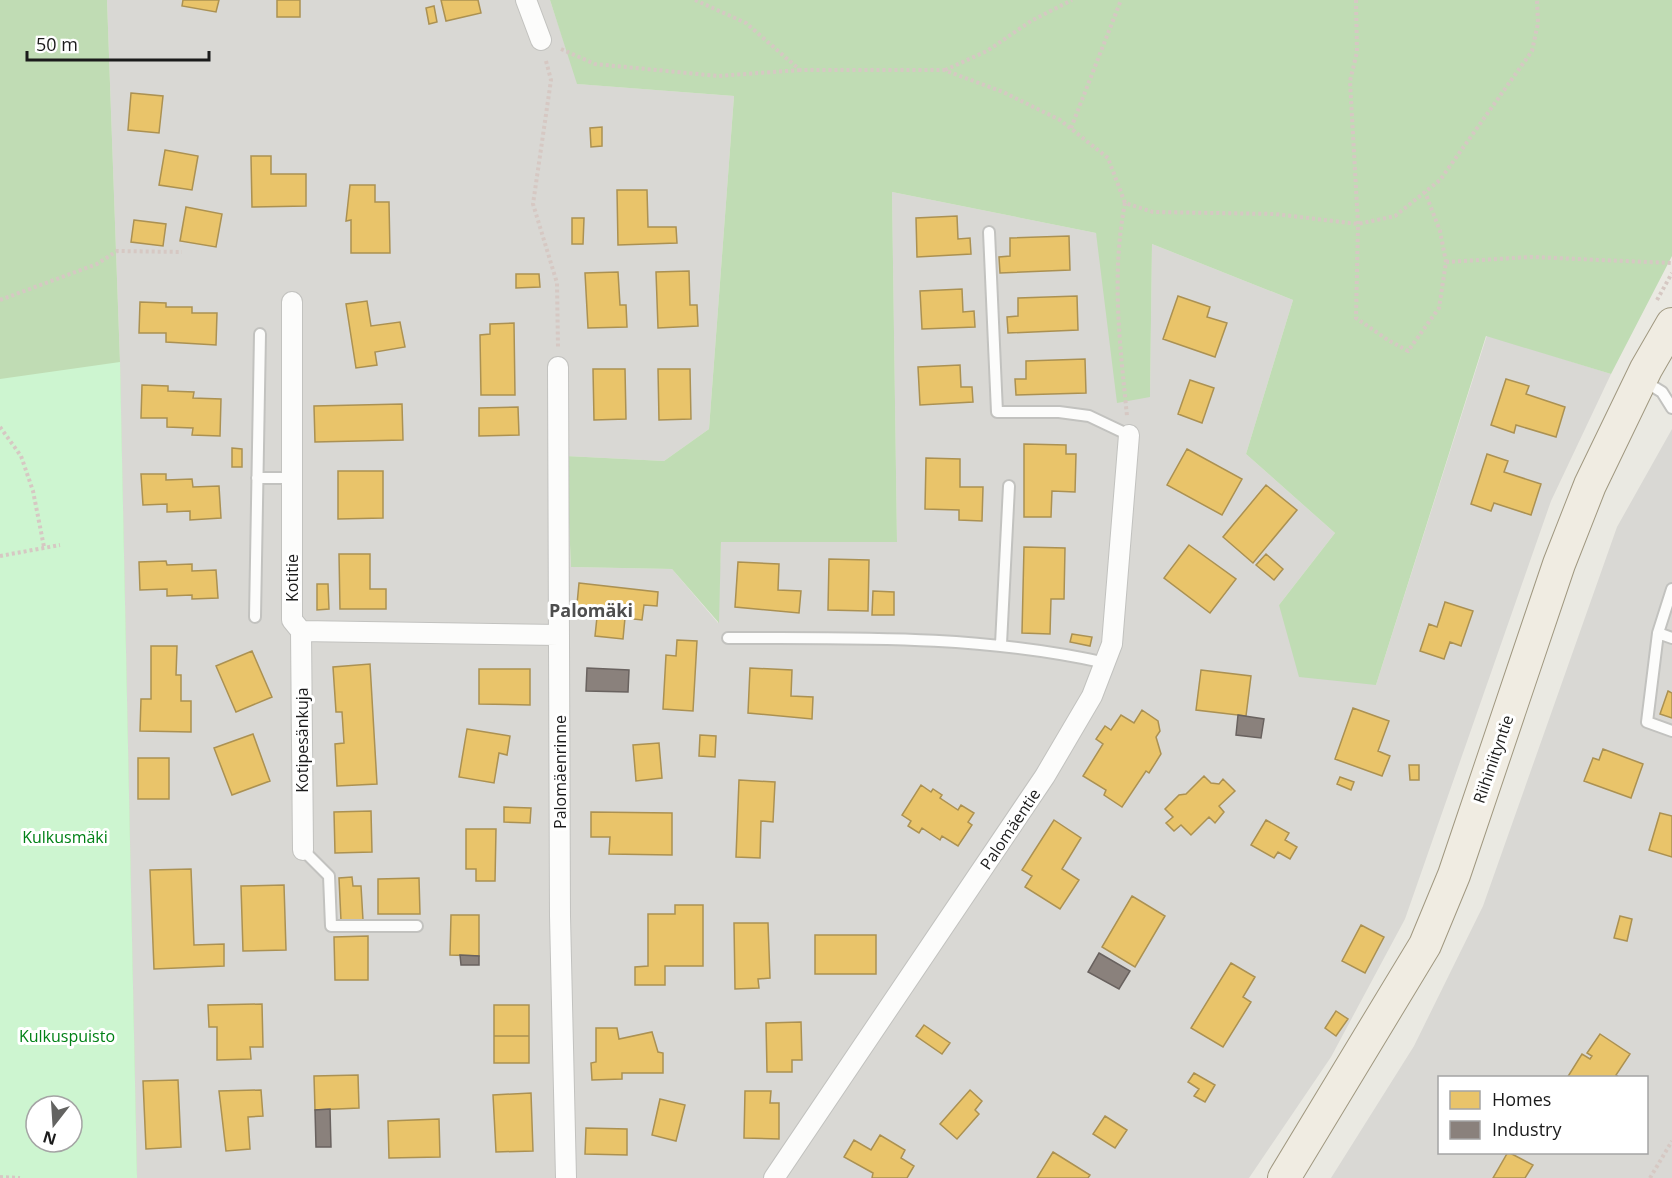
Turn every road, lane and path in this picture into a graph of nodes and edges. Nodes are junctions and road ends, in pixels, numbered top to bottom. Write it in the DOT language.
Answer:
graph roads {
  1 [pos="526,0"];
  2 [pos="695,0"];
  3 [pos="1072,0"];
  4 [pos="1121,0"];
  5 [pos="1356,0"];
  6 [pos="1537,0"];
  7 [pos="541,40"];
  8 [pos="800,70"];
  9 [pos="944,70"];
  10 [pos="1071,128"];
  11 [pos="1425,192"];
  12 [pos="1125,203"];
  13 [pos="1358,224"];
  14 [pos="989,232"];
  15 [pos="182,252"];
  16 [pos="1446,262"];
  17 [pos="1672,263"];
  18 [pos="0,300"];
  19 [pos="292,302"];
  20 [pos="1672,324"];
  21 [pos="260,334"];
  22 [pos="558,367"];
  23 [pos="1641,379"];
  24 [pos="1672,408"];
  25 [pos="0,427"];
  26 [pos="1129,435"];
  27 [pos="257,478"];
  28 [pos="293,478"];
  29 [pos="1009,486"];
  30 [pos="60,545"];
  31 [pos="44,547"];
  32 [pos="0,556"];
  33 [pos="1672,590"];
  34 [pos="255,617"];
  35 [pos="301,631"];
  36 [pos="1658,633"];
  37 [pos="558,635"];
  38 [pos="728,638"];
  39 [pos="1672,638"];
  40 [pos="1000,644"];
  41 [pos="1106,663"];
  42 [pos="1672,731"];
  43 [pos="303,850"];
  44 [pos="417,926"];
  45 [pos="1672,1141"];
  46 [pos="0,1177"];
  47 [pos="20,1178"];
  48 [pos="566,1178"];
  49 [pos="774,1178"];
  50 [pos="1284,1178"];
  51 [pos="1650,1178"];
  1 -- 7 [label="street"];
  2 -- 8 [label="path"];
  3 -- 9 [label="path"];
  4 -- 10 [label="path"];
  5 -- 13 [label="path"];
  6 -- 11 [label="path"];
  7 -- 8 [label="path"];
  7 -- 22 [label="path"];
  8 -- 9 [label="path"];
  9 -- 10 [label="path"];
  10 -- 12 [label="path"];
  11 -- 13 [label="path"];
  11 -- 16 [label="path"];
  12 -- 13 [label="path"];
  12 -- 26 [label="path"];
  13 -- 16 [label="path"];
  14 -- 26 [label="lane"];
  15 -- 18 [label="path"];
  16 -- 17 [label="path"];
  19 -- 28 [label="street, Kotitie"];
  20 -- 23 [label="main road, Riihiniityntie"];
  21 -- 27 [label="lane"];
  22 -- 37 [label="street, Palomäenrinne"];
  23 -- 24 [label="lane"];
  23 -- 50 [label="main road, Riihiniityntie"];
  25 -- 31 [label="path"];
  26 -- 41 [label="street, Palomäentie"];
  27 -- 28 [label="lane"];
  27 -- 34 [label="lane"];
  28 -- 35 [label="street, Kotitie"];
  29 -- 40 [label="lane"];
  30 -- 31 [label="path"];
  31 -- 32 [label="path"];
  33 -- 36 [label="lane"];
  35 -- 37 [label="street"];
  35 -- 43 [label="street, Kotipesänkuja"];
  36 -- 39 [label="lane"];
  36 -- 42 [label="lane"];
  37 -- 48 [label="street, Palomäenrinne"];
  38 -- 40 [label="lane"];
  40 -- 41 [label="lane"];
  41 -- 49 [label="street, Palomäentie"];
  43 -- 44 [label="lane"];
  45 -- 51 [label="path"];
  46 -- 47 [label="path"];
}
